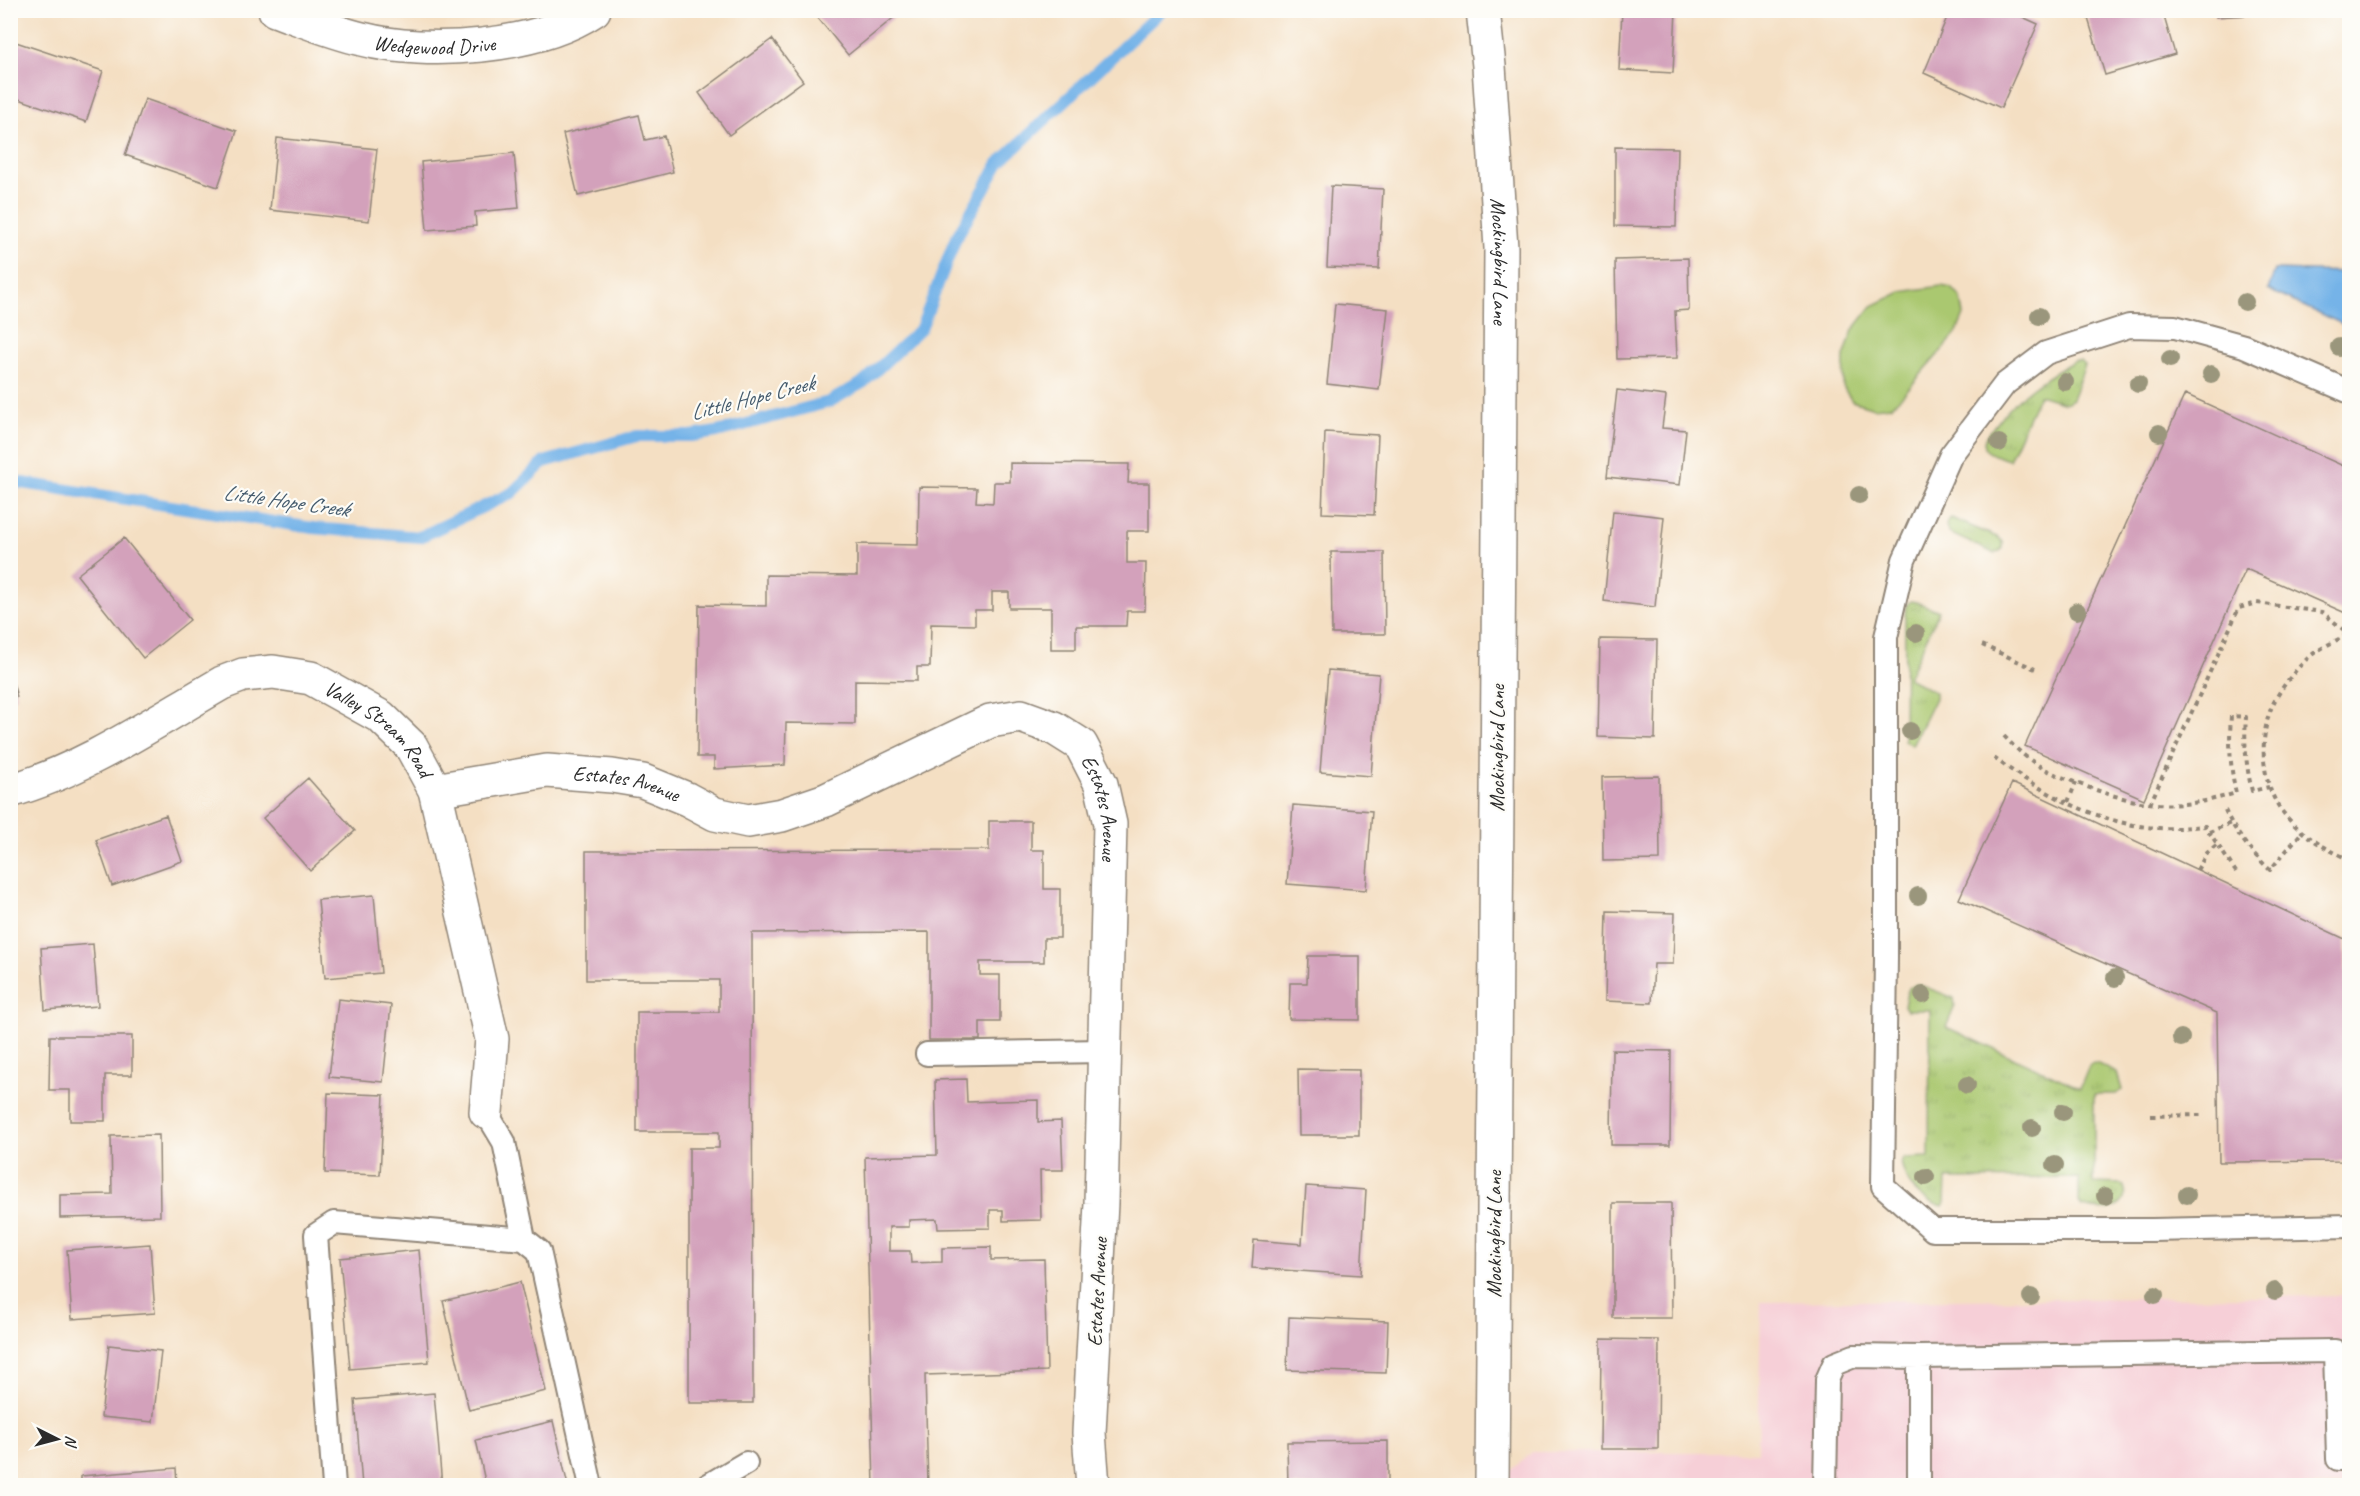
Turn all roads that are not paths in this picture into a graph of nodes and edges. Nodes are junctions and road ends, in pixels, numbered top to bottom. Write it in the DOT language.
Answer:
graph roads {
  1 [pos="274,10"];
  2 [pos="594,10"];
  3 [pos="1483,10"];
  4 [pos="2349,392"];
  5 [pos="435,790"];
  6 [pos="10,791"];
  7 [pos="1105,1051"];
  8 [pos="927,1054"];
  9 [pos="486,1112"];
  10 [pos="2349,1226"];
  11 [pos="524,1239"];
  12 [pos="1919,1357"];
  13 [pos="2349,1459"];
  14 [pos="746,1463"];
  15 [pos="334,1485"];
  16 [pos="591,1485"];
  17 [pos="707,1485"];
  18 [pos="1093,1485"];
  19 [pos="1492,1485"];
  20 [pos="1826,1485"];
  21 [pos="1919,1485"];
  1 -- 2 [label="street, Wedgewood Drive"];
  3 -- 19 [label="street, Mockingbird Lane"];
  4 -- 10 [label="lane"];
  5 -- 6 [label="street, Valley Stream Road"];
  5 -- 7 [label="street, Estates Avenue"];
  5 -- 9 [label="street, Valley Stream Road"];
  7 -- 8 [label="lane"];
  7 -- 18 [label="street, Estates Avenue"];
  9 -- 11 [label="lane"];
  11 -- 15 [label="lane"];
  11 -- 16 [label="lane"];
  12 -- 13 [label="lane"];
  12 -- 20 [label="lane"];
  12 -- 21 [label="lane"];
  14 -- 17 [label="lane"];
}
